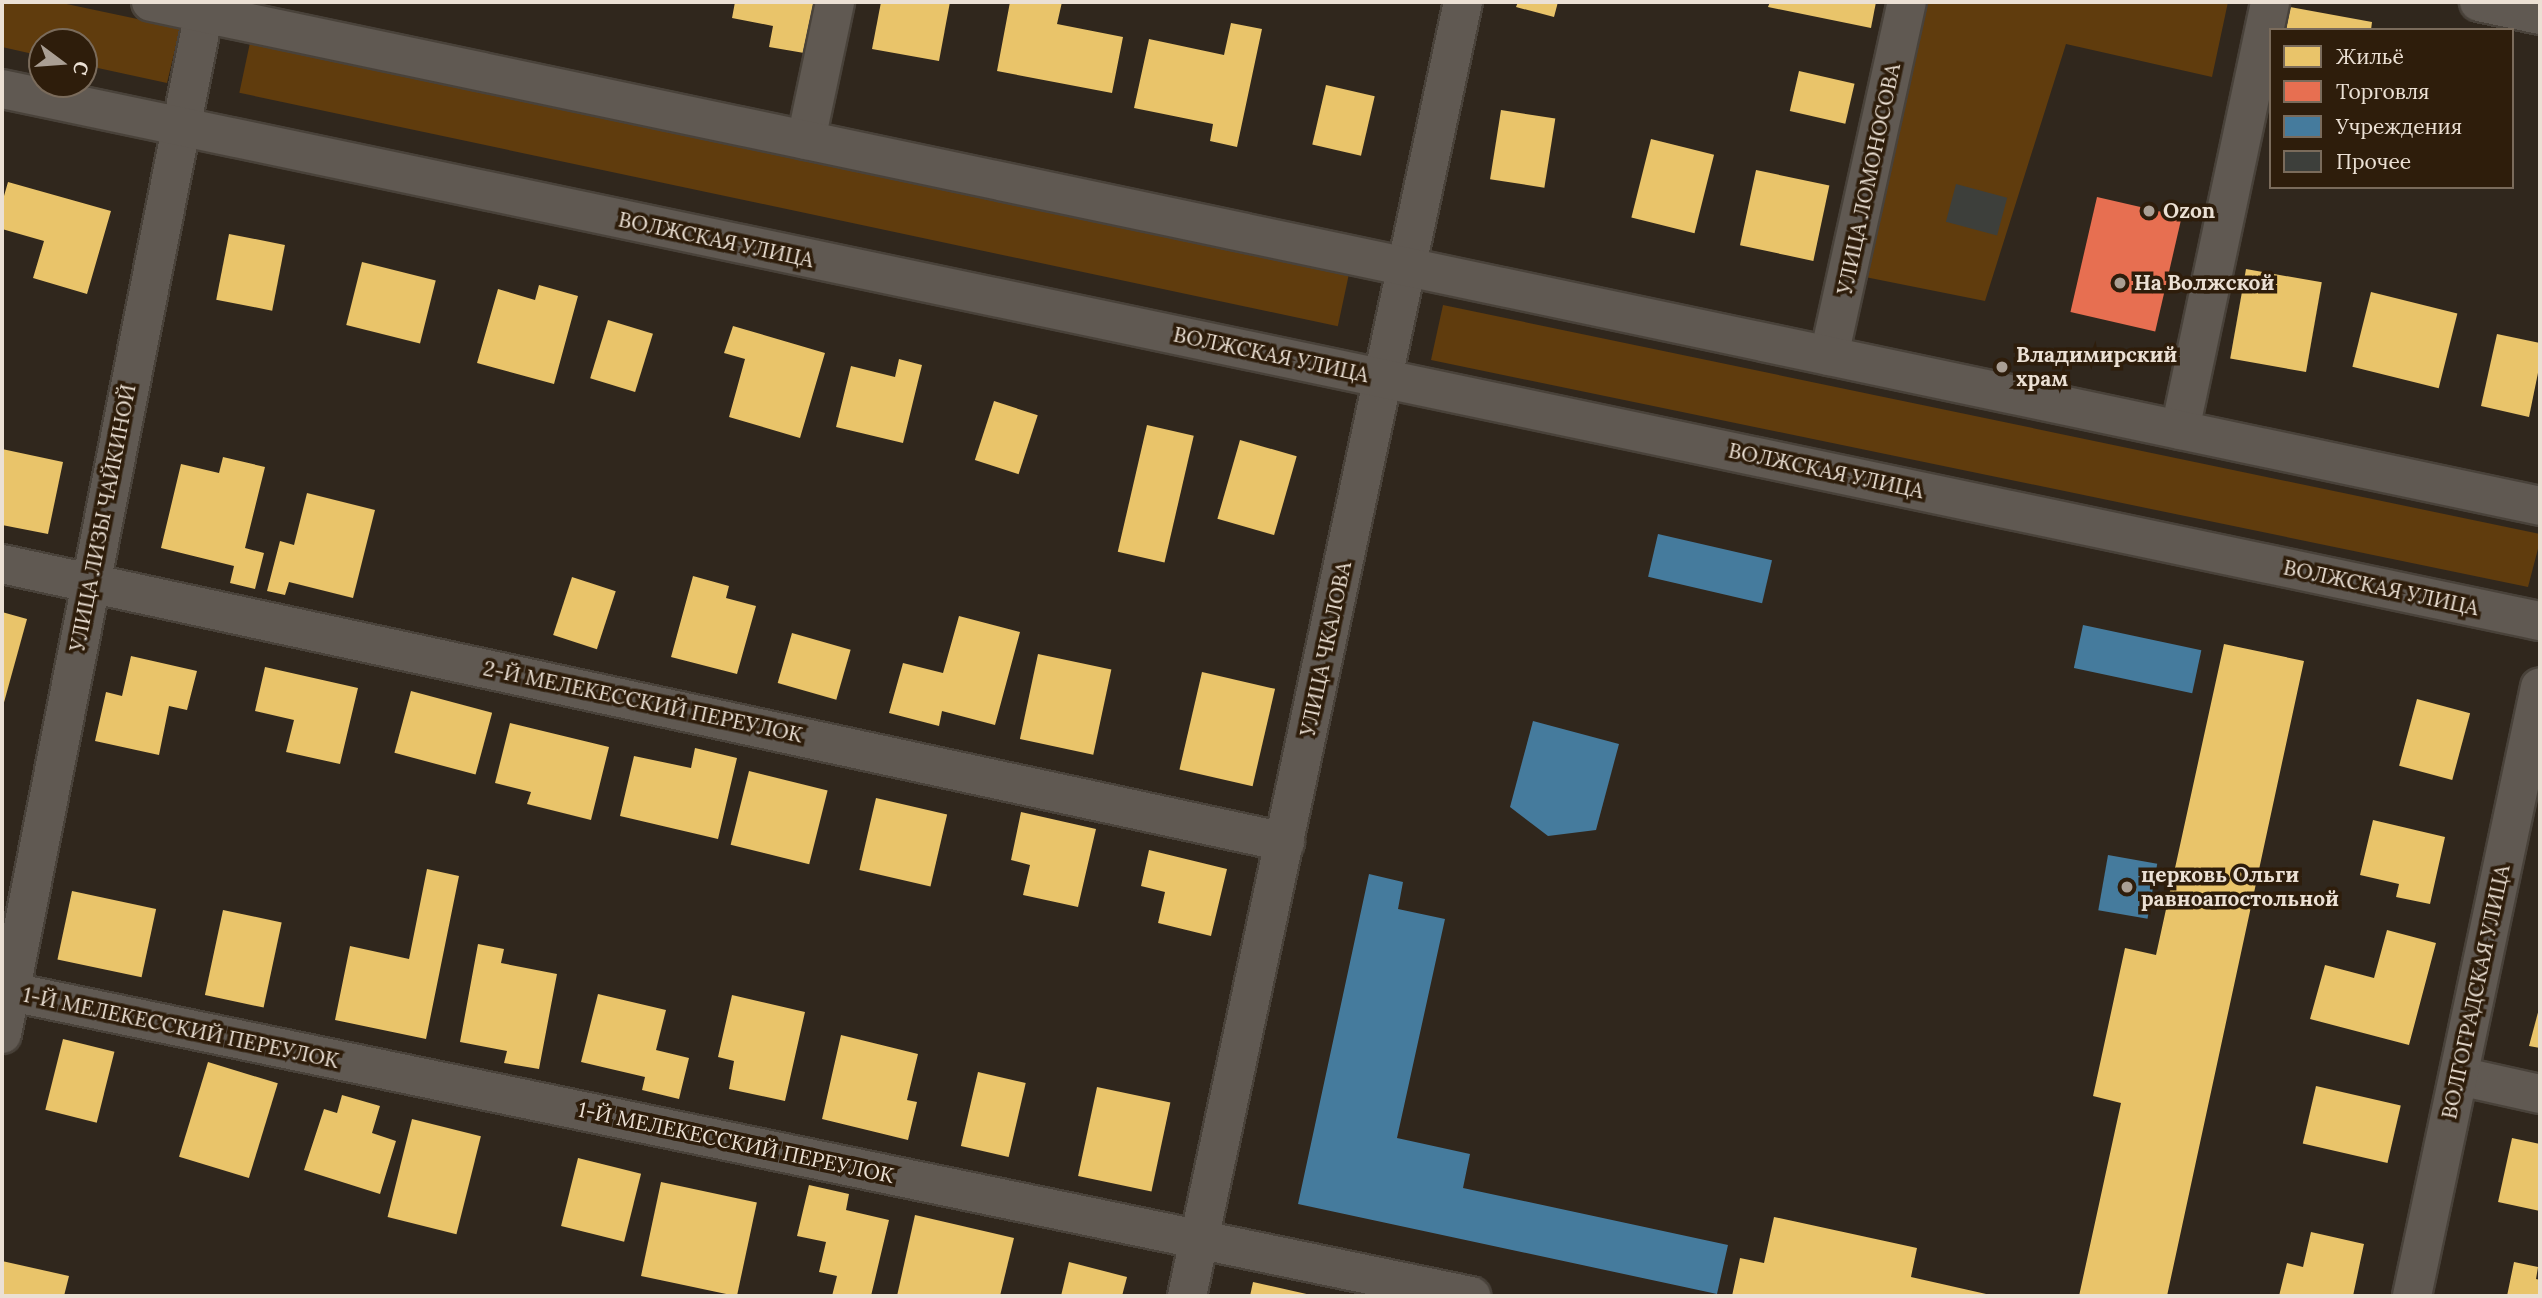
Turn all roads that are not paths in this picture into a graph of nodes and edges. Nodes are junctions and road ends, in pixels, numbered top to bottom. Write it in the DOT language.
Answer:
graph roads {
  1 [pos="151,2"];
  2 [pos="835,2"];
  3 [pos="1463,2"];
  4 [pos="1907,2"];
  5 [pos="2270,2"];
  6 [pos="2479,2"];
  7 [pos="205,7"];
  8 [pos="2540,15"];
  9 [pos="2,89"];
  10 [pos="180,128"];
  11 [pos="806,140"];
  12 [pos="1407,267"];
  13 [pos="1829,356"];
  14 [pos="1383,379"];
  15 [pos="2180,429"];
  16 [pos="2540,506"];
  17 [pos="2,564"];
  18 [pos="90,582"];
  19 [pos="2540,621"];
  20 [pos="2540,687"];
  21 [pos="1285,842"];
  22 [pos="6,991"];
  23 [pos="2,1034"];
  24 [pos="2459,1076"];
  25 [pos="2540,1094"];
  26 [pos="1199,1240"];
  27 [pos="1187,1296"];
  28 [pos="1471,1296"];
  29 [pos="2413,1296"];
  1 -- 7 [label="street"];
  2 -- 11 [label="street"];
  3 -- 12 [label="street, УЛИЦА ЧКАЛОВА"];
  4 -- 13 [label="street, УЛИЦА ЛОМОНОСОВА"];
  5 -- 15 [label="street"];
  6 -- 8 [label="street"];
  7 -- 10 [label="street, УЛИЦА ЛИЗЫ ЧАЙКИНОЙ"];
  7 -- 11 [label="street"];
  9 -- 10 [label="street, ВОЛЖСКАЯ УЛИЦА"];
  10 -- 14 [label="street, ВОЛЖСКАЯ УЛИЦА"];
  10 -- 18 [label="street, УЛИЦА ЛИЗЫ ЧАЙКИНОЙ"];
  11 -- 12 [label="street"];
  12 -- 13 [label="street"];
  12 -- 14 [label="street, УЛИЦА ЧКАЛОВА"];
  13 -- 15 [label="street"];
  14 -- 19 [label="street, ВОЛЖСКАЯ УЛИЦА"];
  14 -- 21 [label="street, УЛИЦА ЧКАЛОВА"];
  15 -- 16 [label="street"];
  17 -- 18 [label="street, 2-Й МЕЛЕКЕССКИЙ ПЕРЕУЛОК"];
  18 -- 21 [label="street, 2-Й МЕЛЕКЕССКИЙ ПЕРЕУЛОК"];
  18 -- 22 [label="street, УЛИЦА ЛИЗЫ ЧАЙКИНОЙ"];
  20 -- 24 [label="street, ВОЛГОГРАДСКАЯ УЛИЦА"];
  21 -- 26 [label="street, УЛИЦА ЧКАЛОВА"];
  22 -- 23 [label="street, УЛИЦА ЛИЗЫ ЧАЙКИНОЙ"];
  22 -- 26 [label="street, 1-Й МЕЛЕКЕССКИЙ ПЕРЕУЛОК"];
  24 -- 25 [label="street"];
  24 -- 29 [label="street, ВОЛГОГРАДСКАЯ УЛИЦА"];
  26 -- 27 [label="street, УЛИЦА ЧКАЛОВА"];
  26 -- 28 [label="street, 1-Й МЕЛЕКЕССКИЙ ПЕРЕУЛОК"];
}
